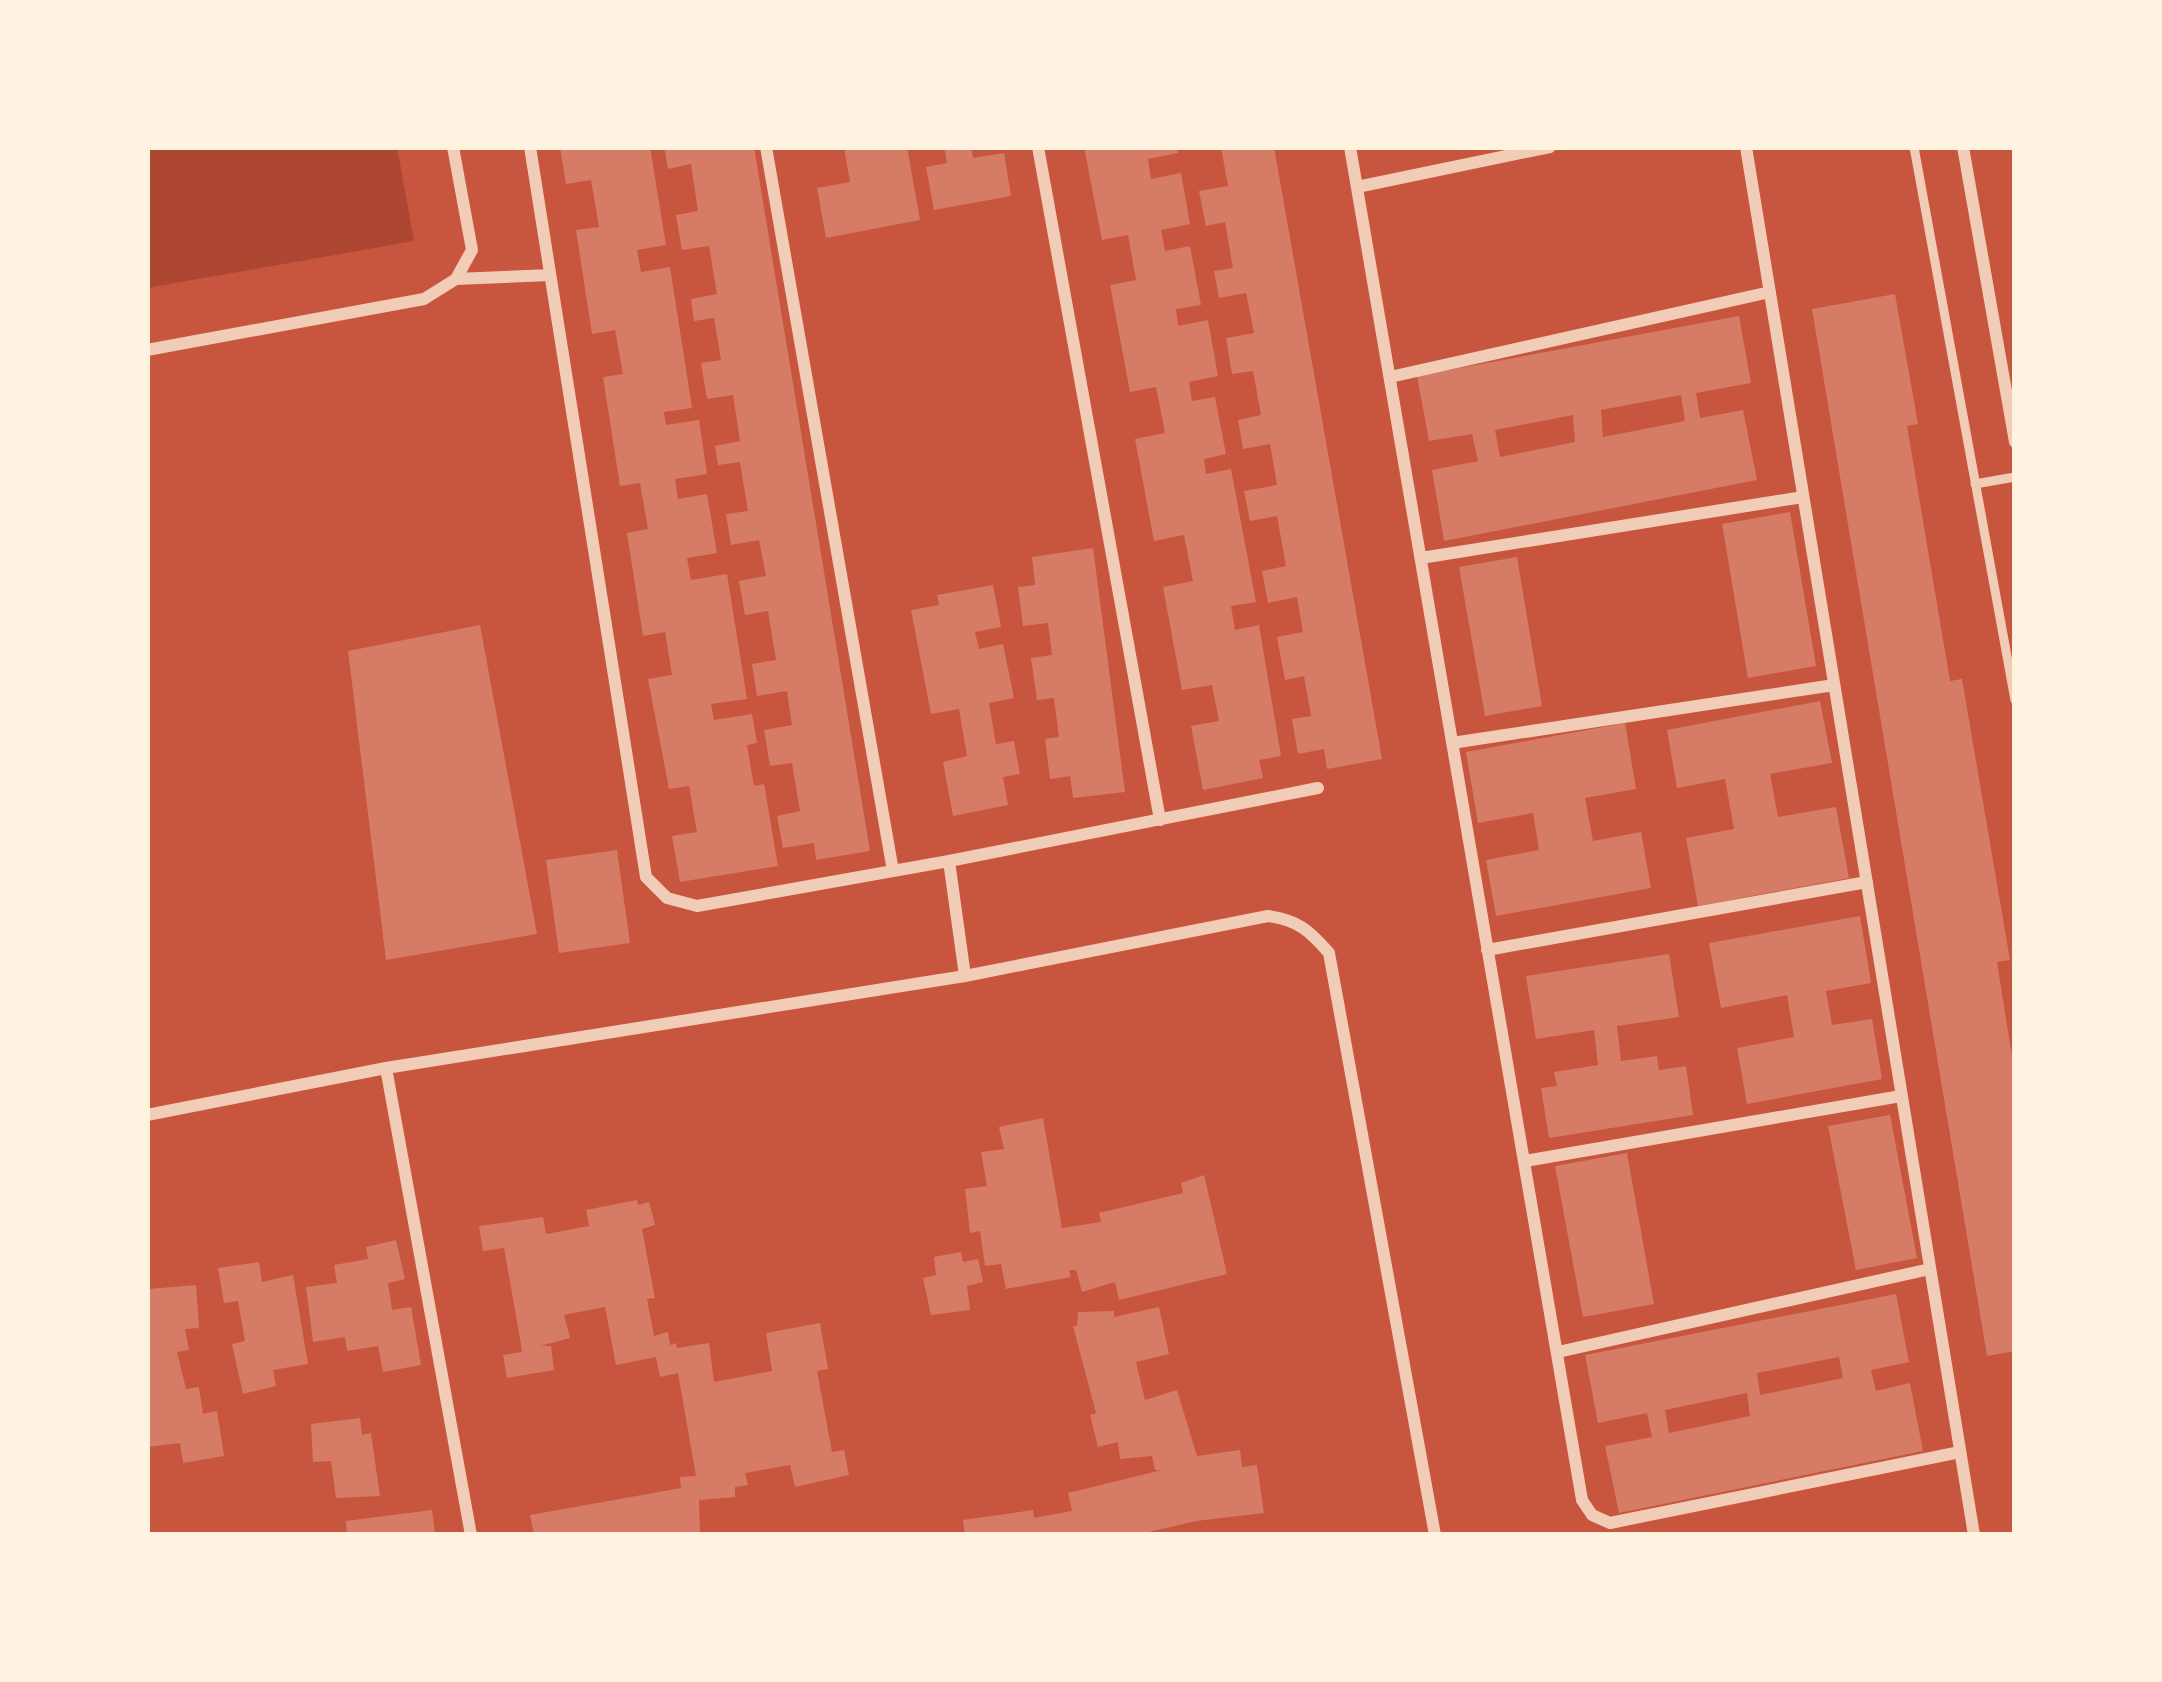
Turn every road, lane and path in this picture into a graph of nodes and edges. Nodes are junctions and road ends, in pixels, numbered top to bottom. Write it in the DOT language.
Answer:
graph roads {
  1 [pos="453,147"];
  2 [pos="530,147"];
  3 [pos="766,147"];
  4 [pos="1038,147"];
  5 [pos="1350,147"];
  6 [pos="1550,147"];
  7 [pos="1746,147"];
  8 [pos="1914,147"];
  9 [pos="1963,147"];
  10 [pos="1357,187"];
  11 [pos="550,275"];
  12 [pos="456,279"];
  13 [pos="1770,292"];
  14 [pos="147,350"];
  15 [pos="1390,377"];
  16 [pos="2015,442"];
  17 [pos="2015,477"];
  18 [pos="1975,484"];
  19 [pos="1803,497"];
  20 [pos="1421,558"];
  21 [pos="1834,685"];
  22 [pos="2015,700"];
  23 [pos="1452,743"];
  24 [pos="1318,788"];
  25 [pos="1160,820"];
  26 [pos="949,861"];
  27 [pos="893,871"];
  28 [pos="1867,882"];
  29 [pos="1487,950"];
  30 [pos="964,976"];
  31 [pos="386,1068"];
  32 [pos="1901,1096"];
  33 [pos="147,1114"];
  34 [pos="1525,1161"];
  35 [pos="1930,1269"];
  36 [pos="1558,1352"];
  37 [pos="1960,1452"];
  38 [pos="472,1535"];
  39 [pos="1435,1535"];
  40 [pos="1973,1535"];
  1 -- 12 [label="street"];
  2 -- 11 [label="street"];
  3 -- 27 [label="street"];
  4 -- 25 [label="street"];
  5 -- 10 [label="street"];
  6 -- 10 [label="street"];
  7 -- 13 [label="street"];
  8 -- 18 [label="lane"];
  9 -- 16 [label="street"];
  10 -- 15 [label="street"];
  11 -- 12 [label="street"];
  11 -- 27 [label="street"];
  12 -- 14 [label="street"];
  13 -- 15 [label="street"];
  13 -- 19 [label="street"];
  15 -- 20 [label="street"];
  17 -- 18 [label="lane"];
  18 -- 22 [label="lane"];
  19 -- 20 [label="street"];
  19 -- 21 [label="street"];
  20 -- 23 [label="street"];
  21 -- 23 [label="street"];
  21 -- 28 [label="street"];
  23 -- 29 [label="street"];
  24 -- 25 [label="street"];
  25 -- 26 [label="street"];
  26 -- 27 [label="street"];
  26 -- 30 [label="street"];
  28 -- 29 [label="street"];
  28 -- 32 [label="street"];
  29 -- 34 [label="street"];
  30 -- 31 [label="street"];
  30 -- 39 [label="street"];
  31 -- 33 [label="street"];
  31 -- 38 [label="street"];
  32 -- 34 [label="street"];
  32 -- 35 [label="street"];
  34 -- 36 [label="street"];
  35 -- 36 [label="street"];
  35 -- 37 [label="street"];
  36 -- 37 [label="street"];
  37 -- 40 [label="street"];
}
